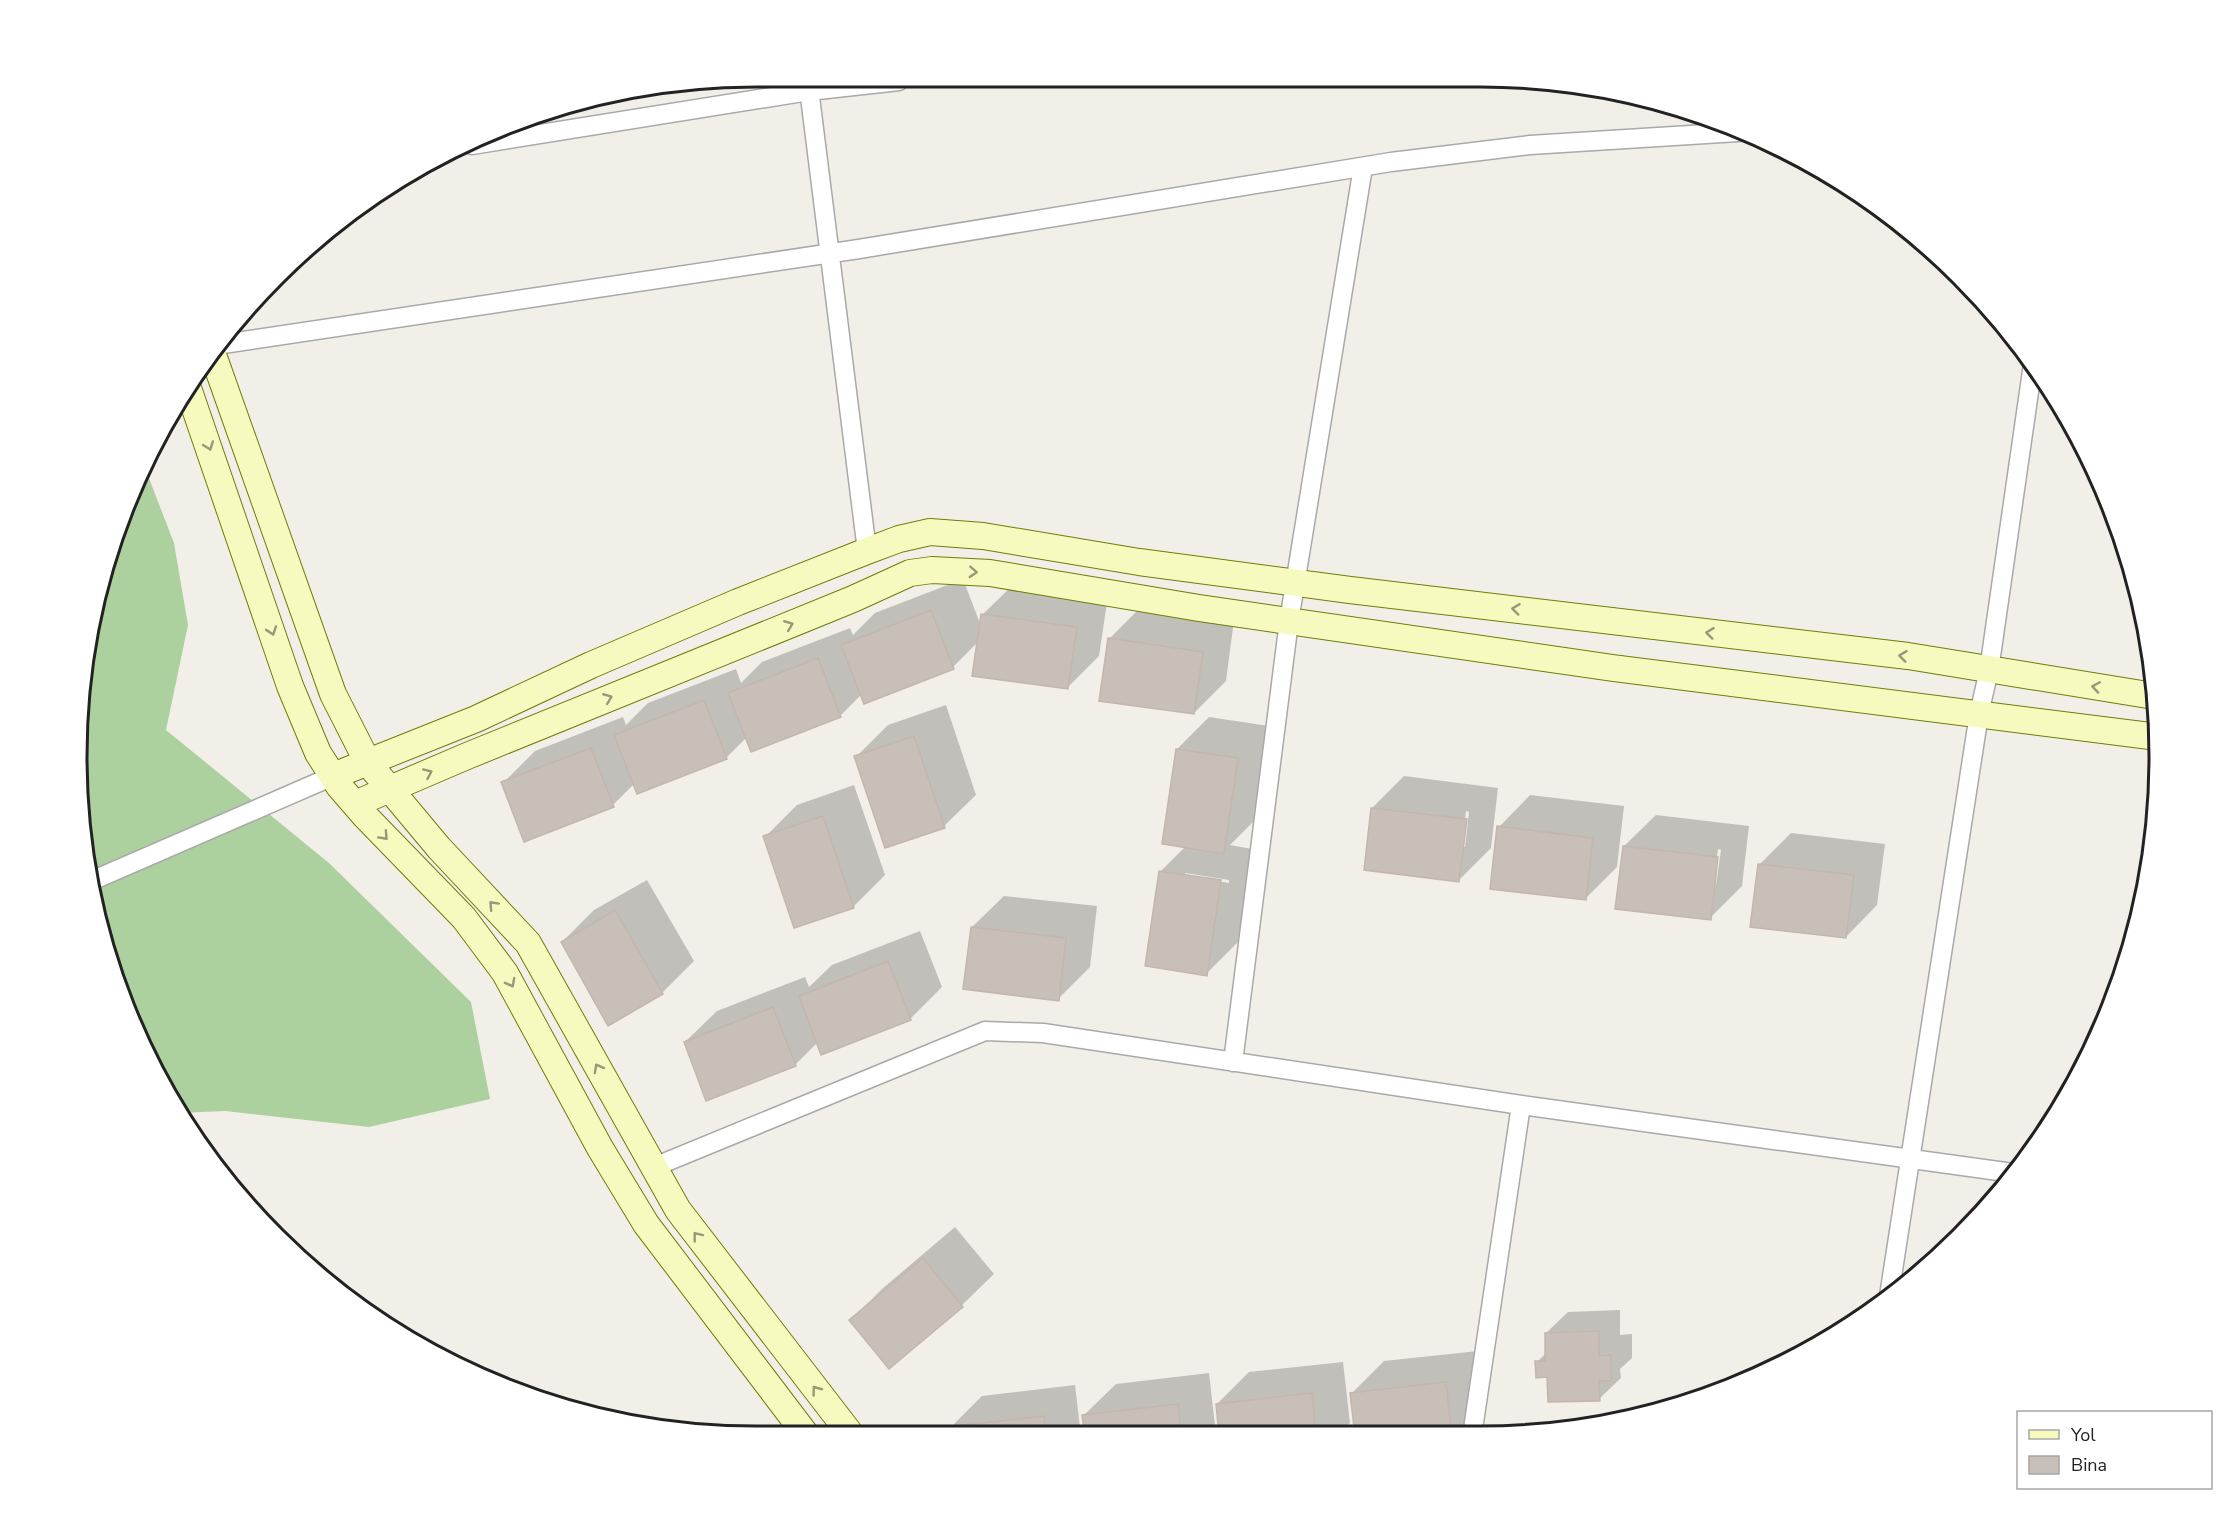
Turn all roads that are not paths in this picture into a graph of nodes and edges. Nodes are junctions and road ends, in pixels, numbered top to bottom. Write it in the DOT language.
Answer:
graph roads {
  1 [pos="802,87"];
  2 [pos="808,87"];
  3 [pos="1722,133"];
  4 [pos="492,141"];
  5 [pos="1363,167"];
  6 [pos="828,254"];
  7 [pos="230,343"];
  8 [pos="216,362"];
  9 [pos="2031,378"];
  10 [pos="192,399"];
  11 [pos="867,551"];
  12 [pos="1296,582"];
  13 [pos="1288,621"];
  14 [pos="1989,670"];
  15 [pos="2146,695"];
  16 [pos="1979,714"];
  17 [pos="2149,736"];
  18 [pos="368,763"];
  19 [pos="333,776"];
  20 [pos="391,789"];
  21 [pos="355,804"];
  22 [pos="99,878"];
  23 [pos="1233,1062"];
  24 [pos="1521,1105"];
  25 [pos="1910,1159"];
  26 [pos="654,1167"];
  27 [pos="2005,1172"];
  28 [pos="1891,1285"];
  29 [pos="799,1426"];
  30 [pos="844,1426"];
  31 [pos="1474,1426"];
  1 -- 4 [label="street"];
  2 -- 6 [label="street"];
  3 -- 5 [label="street"];
  5 -- 6 [label="street"];
  5 -- 12 [label="street"];
  6 -- 7 [label="street"];
  6 -- 11 [label="street"];
  8 -- 18 [label="street"];
  9 -- 14 [label="street"];
  10 -- 19 [label="street, one-way"];
  11 -- 12 [label="street"];
  11 -- 18 [label="street"];
  12 -- 13 [label="street"];
  14 -- 12 [label="street, one-way"];
  13 -- 16 [label="street"];
  20 -- 13 [label="street, one-way"];
  13 -- 23 [label="street"];
  15 -- 14 [label="street, one-way"];
  14 -- 16 [label="street"];
  16 -- 17 [label="street"];
  16 -- 25 [label="street"];
  18 -- 19 [label="street"];
  18 -- 20 [label="street"];
  19 -- 21 [label="street"];
  19 -- 22 [label="street"];
  20 -- 21 [label="street"];
  26 -- 20 [label="street, one-way"];
  21 -- 29 [label="street, one-way"];
  23 -- 24 [label="street"];
  23 -- 26 [label="street"];
  24 -- 25 [label="street"];
  24 -- 31 [label="street"];
  25 -- 27 [label="street"];
  25 -- 28 [label="street"];
  30 -- 26 [label="street, one-way"];
}
